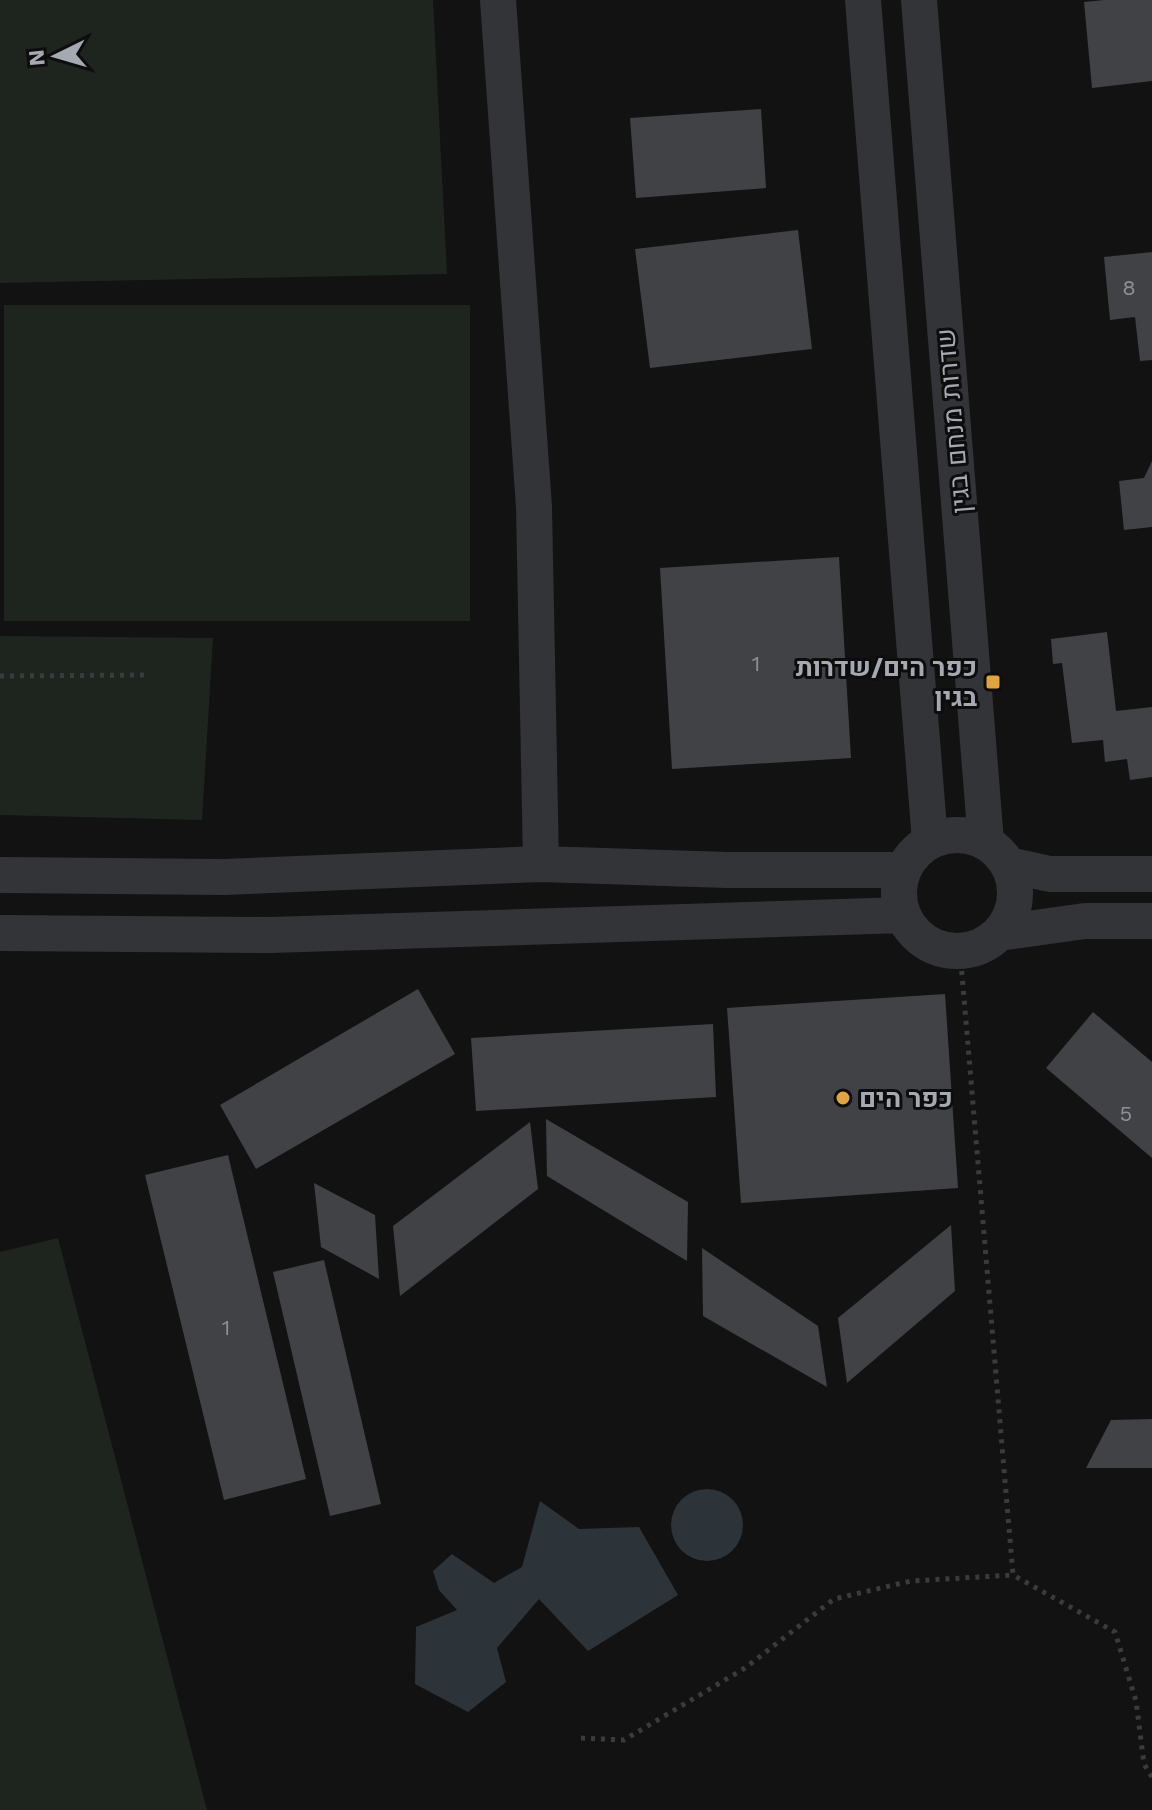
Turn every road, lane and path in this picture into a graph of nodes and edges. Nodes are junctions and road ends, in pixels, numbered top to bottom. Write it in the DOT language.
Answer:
graph roads {
  1 [pos="498,0"];
  2 [pos="863,0"];
  3 [pos="919,0"];
  4 [pos="147,675"];
  5 [pos="0,676"];
  6 [pos="930,841"];
  7 [pos="997,854"];
  8 [pos="541,864"];
  9 [pos="903,870"];
  10 [pos="1152,874"];
  11 [pos="0,875"];
  12 [pos="903,915"];
  13 [pos="1152,921"];
  14 [pos="0,933"];
  15 [pos="999,933"];
  16 [pos="960,951"];
  17 [pos="1013,1575"];
  18 [pos="581,1738"];
  19 [pos="1152,1777"];
  1 -- 8 [label="street"];
  2 -- 6 [label="street"];
  3 -- 7 [label="street, שדרות מנחם בגין"];
  4 -- 5 [label="path"];
  6 -- 7 [label="street"];
  6 -- 9 [label="street"];
  7 -- 10 [label="street"];
  7 -- 15 [label="street"];
  8 -- 9 [label="street"];
  8 -- 11 [label="street"];
  9 -- 12 [label="street"];
  12 -- 14 [label="street"];
  12 -- 16 [label="street"];
  13 -- 15 [label="street"];
  15 -- 16 [label="street"];
  16 -- 17 [label="path"];
  17 -- 18 [label="path"];
  17 -- 19 [label="path"];
}
